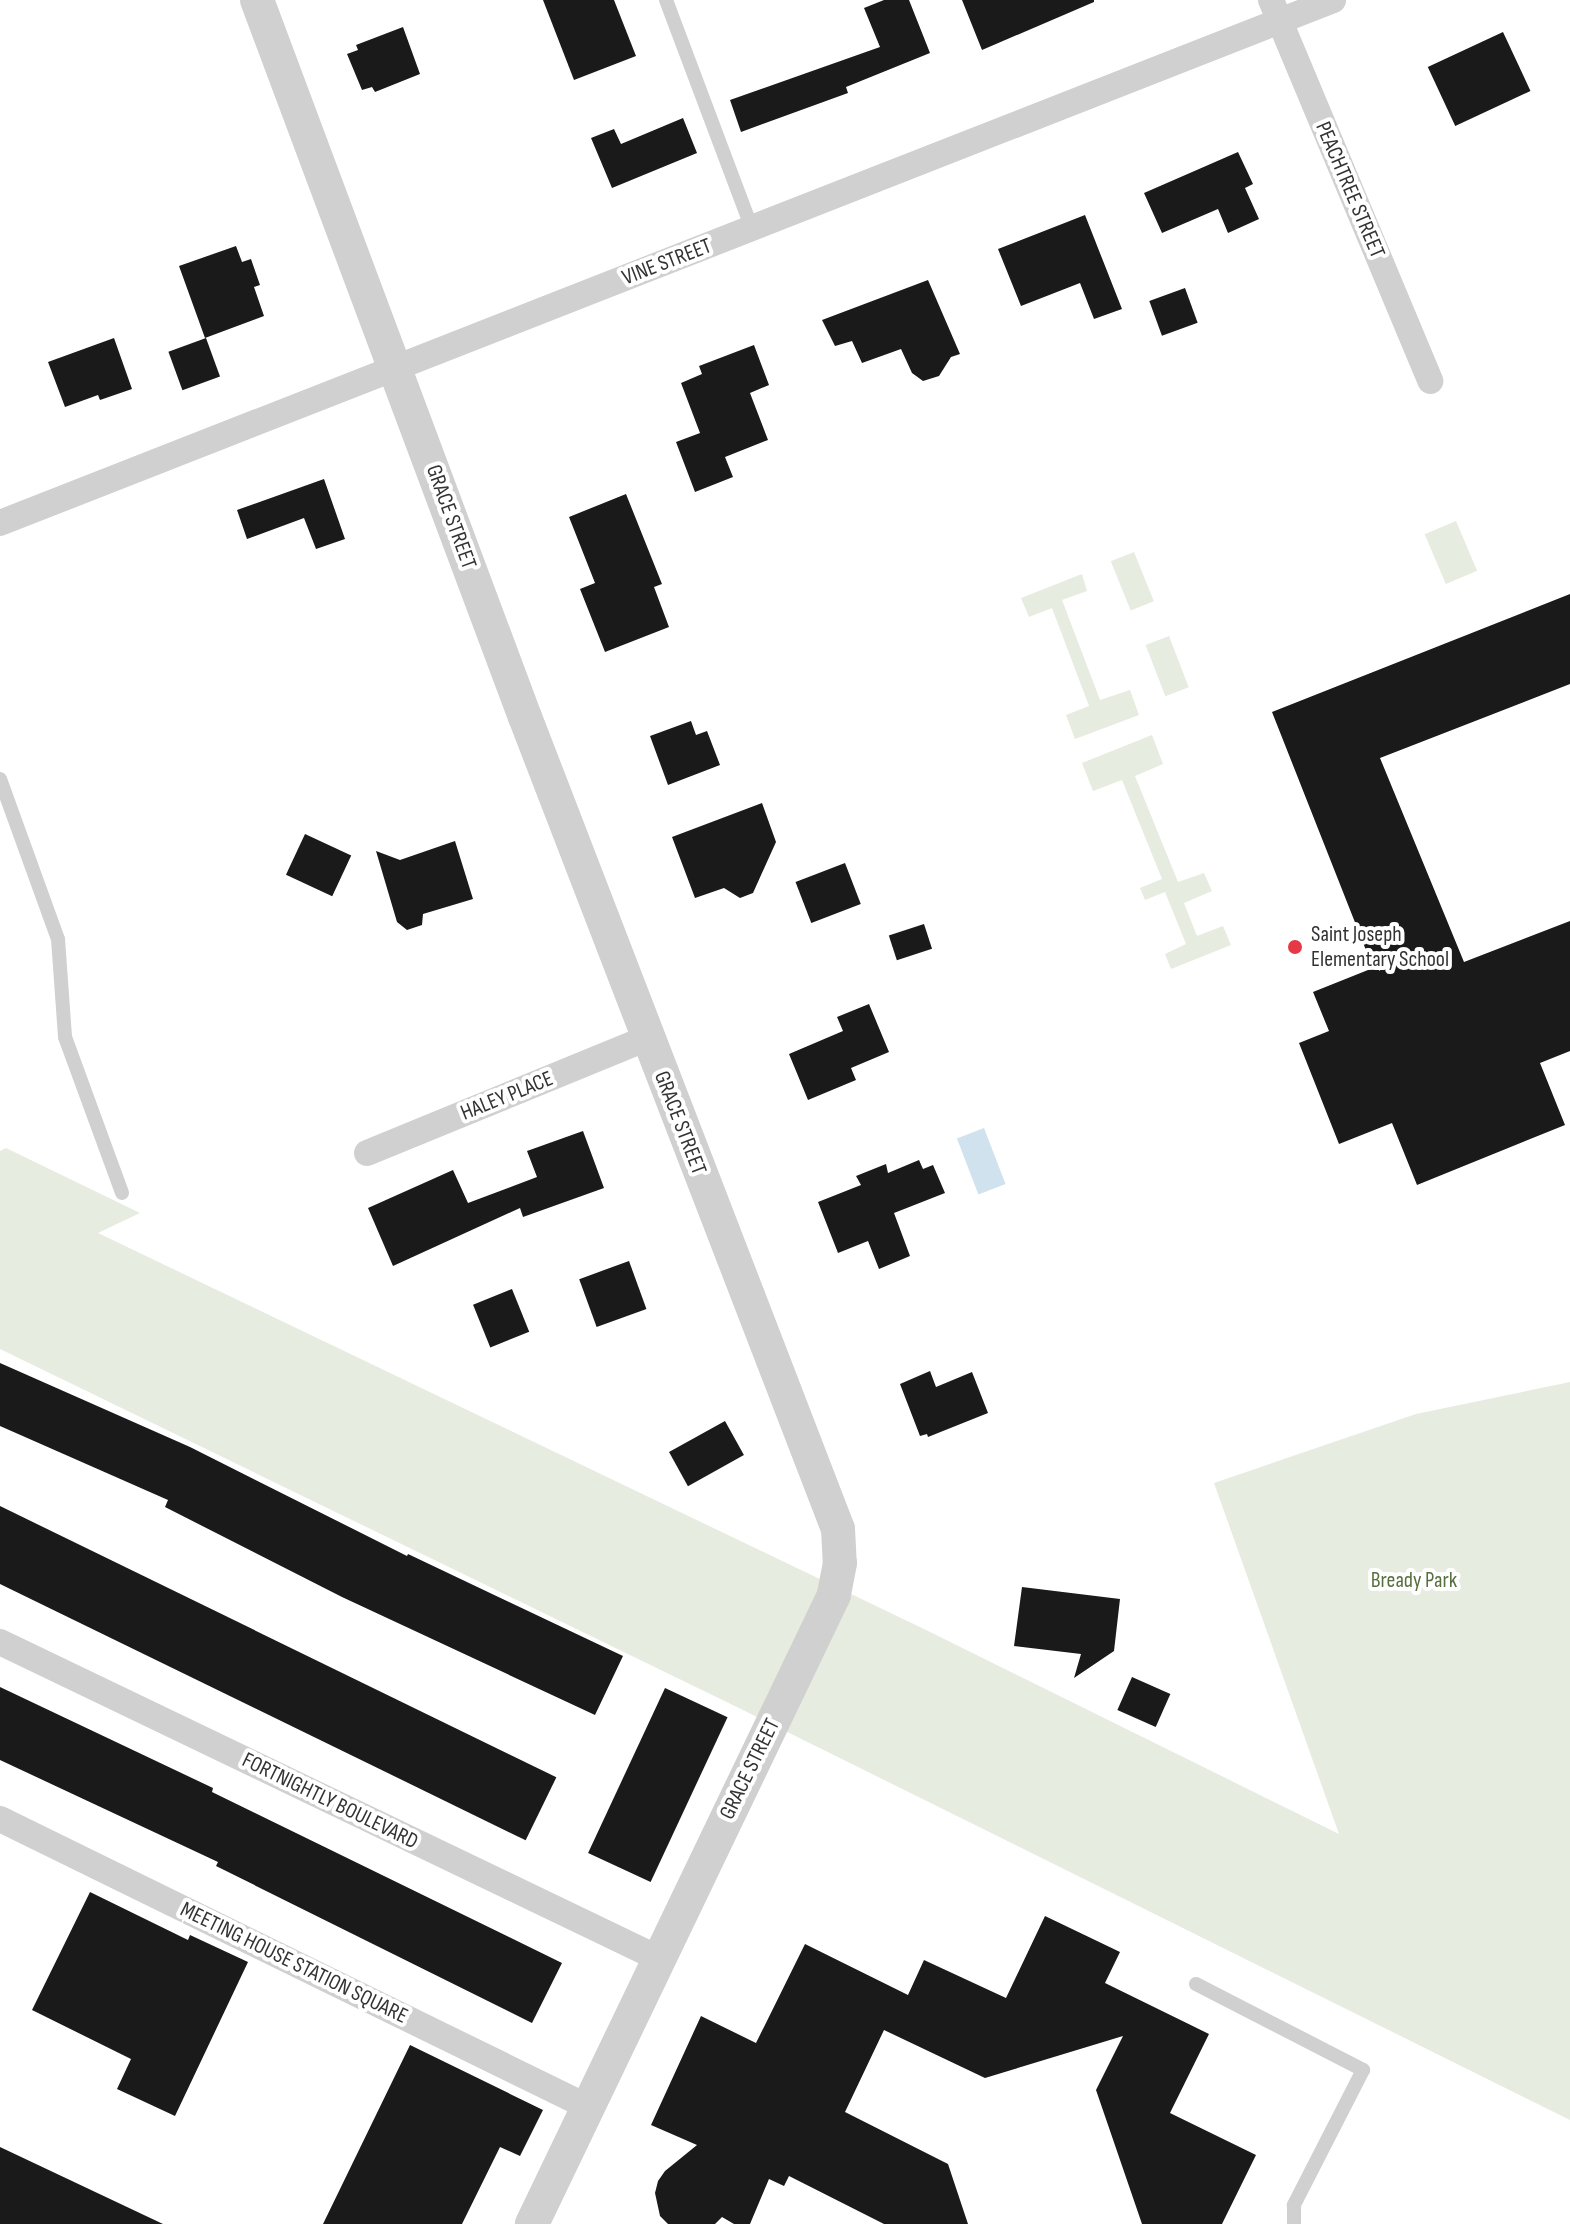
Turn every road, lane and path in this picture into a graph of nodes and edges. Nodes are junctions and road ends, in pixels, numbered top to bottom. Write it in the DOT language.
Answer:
graph roads {
  1 [pos="257,0"];
  2 [pos="666,0"];
  3 [pos="1333,0"];
  4 [pos="1275,11"];
  5 [pos="752,229"];
  6 [pos="394,369"];
  7 [pos="1430,381"];
  8 [pos="0,523"];
  9 [pos="0,779"];
  10 [pos="648,1038"];
  11 [pos="367,1153"];
  12 [pos="122,1193"];
  13 [pos="0,1642"];
  14 [pos="0,1819"];
  15 [pos="660,1959"];
  16 [pos="1196,1984"];
  17 [pos="588,2107"];
  18 [pos="532,2224"];
  19 [pos="1294,2224"];
  1 -- 6 [label="street, GRACE STREET"];
  2 -- 5 [label="lane"];
  3 -- 4 [label="street, VINE STREET"];
  4 -- 5 [label="street, VINE STREET"];
  4 -- 7 [label="street, PEACHTREE STREET"];
  5 -- 6 [label="street, VINE STREET"];
  6 -- 8 [label="street, VINE STREET"];
  6 -- 10 [label="street, GRACE STREET"];
  9 -- 12 [label="lane"];
  10 -- 11 [label="street, HALEY PLACE"];
  10 -- 15 [label="street, GRACE STREET"];
  13 -- 15 [label="street, FORTNIGHTLY BOULEVARD"];
  14 -- 17 [label="street, MEETING HOUSE STATION SQUARE"];
  15 -- 17 [label="street, GRACE STREET"];
  16 -- 19 [label="lane"];
  17 -- 18 [label="street, GRACE STREET"];
}
